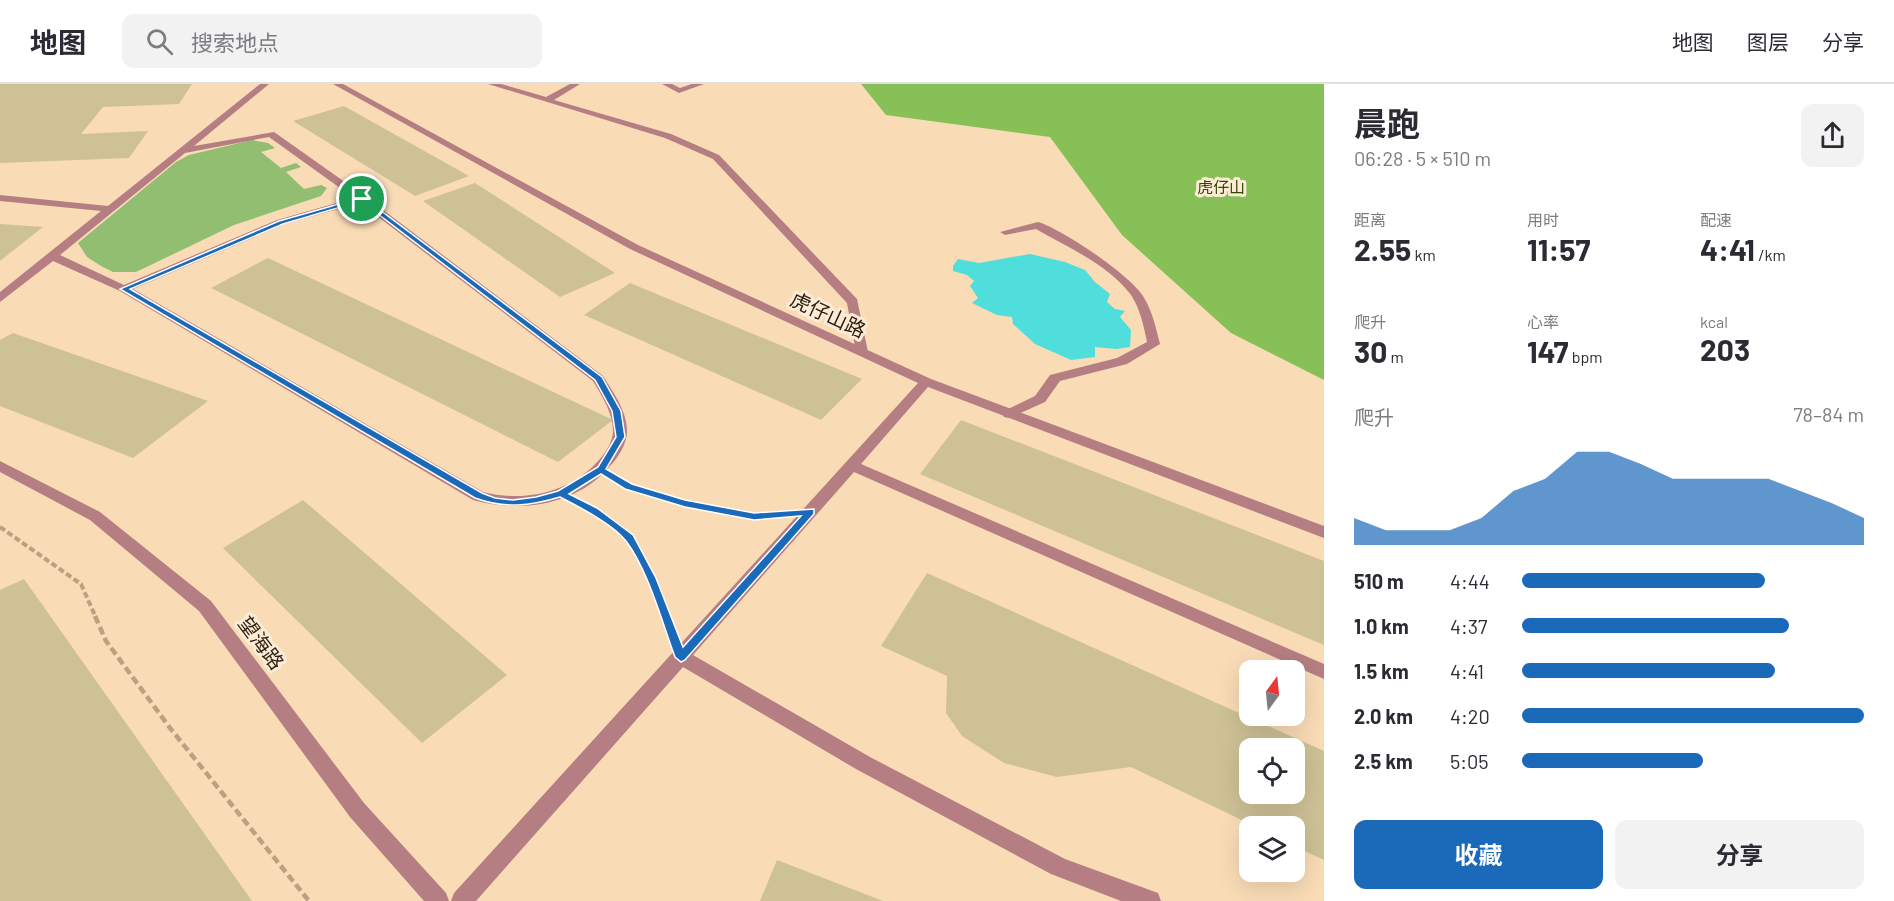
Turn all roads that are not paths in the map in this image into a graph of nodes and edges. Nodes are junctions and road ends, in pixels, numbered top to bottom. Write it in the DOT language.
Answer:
graph roads {
  1 [pos="264,84"];
  2 [pos="337,84"];
  3 [pos="492,84"];
  4 [pos="576,84"];
  5 [pos="666,84"];
  6 [pos="700,84"];
  7 [pos="549,99"];
  8 [pos="181,151"];
  9 [pos="0,198"];
  10 [pos="362,199"];
  11 [pos="110,209"];
  12 [pos="1005,232"];
  13 [pos="52,256"];
  14 [pos="124,289"];
  15 [pos="0,298"];
  16 [pos="862,352"];
  17 [pos="926,382"];
  18 [pos="1009,414"];
  19 [pos="0,466"];
  20 [pos="852,466"];
  21 [pos="1324,532"];
  22 [pos="681,657"];
  23 [pos="1324,672"];
  24 [pos="438,901"];
  25 [pos="462,901"];
  26 [pos="1150,901"];
  1 -- 8 [label="street"];
  2 -- 16 [label="street, 虎仔山路"];
  3 -- 7 [label="street"];
  4 -- 7 [label="street"];
  5 -- 6 [label="street"];
  7 -- 16 [label="street"];
  8 -- 10 [label="street"];
  8 -- 11 [label="street"];
  9 -- 11 [label="street"];
  10 -- 14 [label="street"];
  10 -- 14 [label="street"];
  11 -- 13 [label="street"];
  12 -- 18 [label="street"];
  13 -- 14 [label="street"];
  13 -- 15 [label="street"];
  16 -- 17 [label="street, 虎仔山路"];
  17 -- 18 [label="street, 虎仔山路"];
  17 -- 20 [label="street"];
  18 -- 21 [label="street, 虎仔山路"];
  19 -- 24 [label="street, 望海路"];
  20 -- 22 [label="street"];
  20 -- 23 [label="street"];
  22 -- 25 [label="street"];
  22 -- 26 [label="street"];
}
